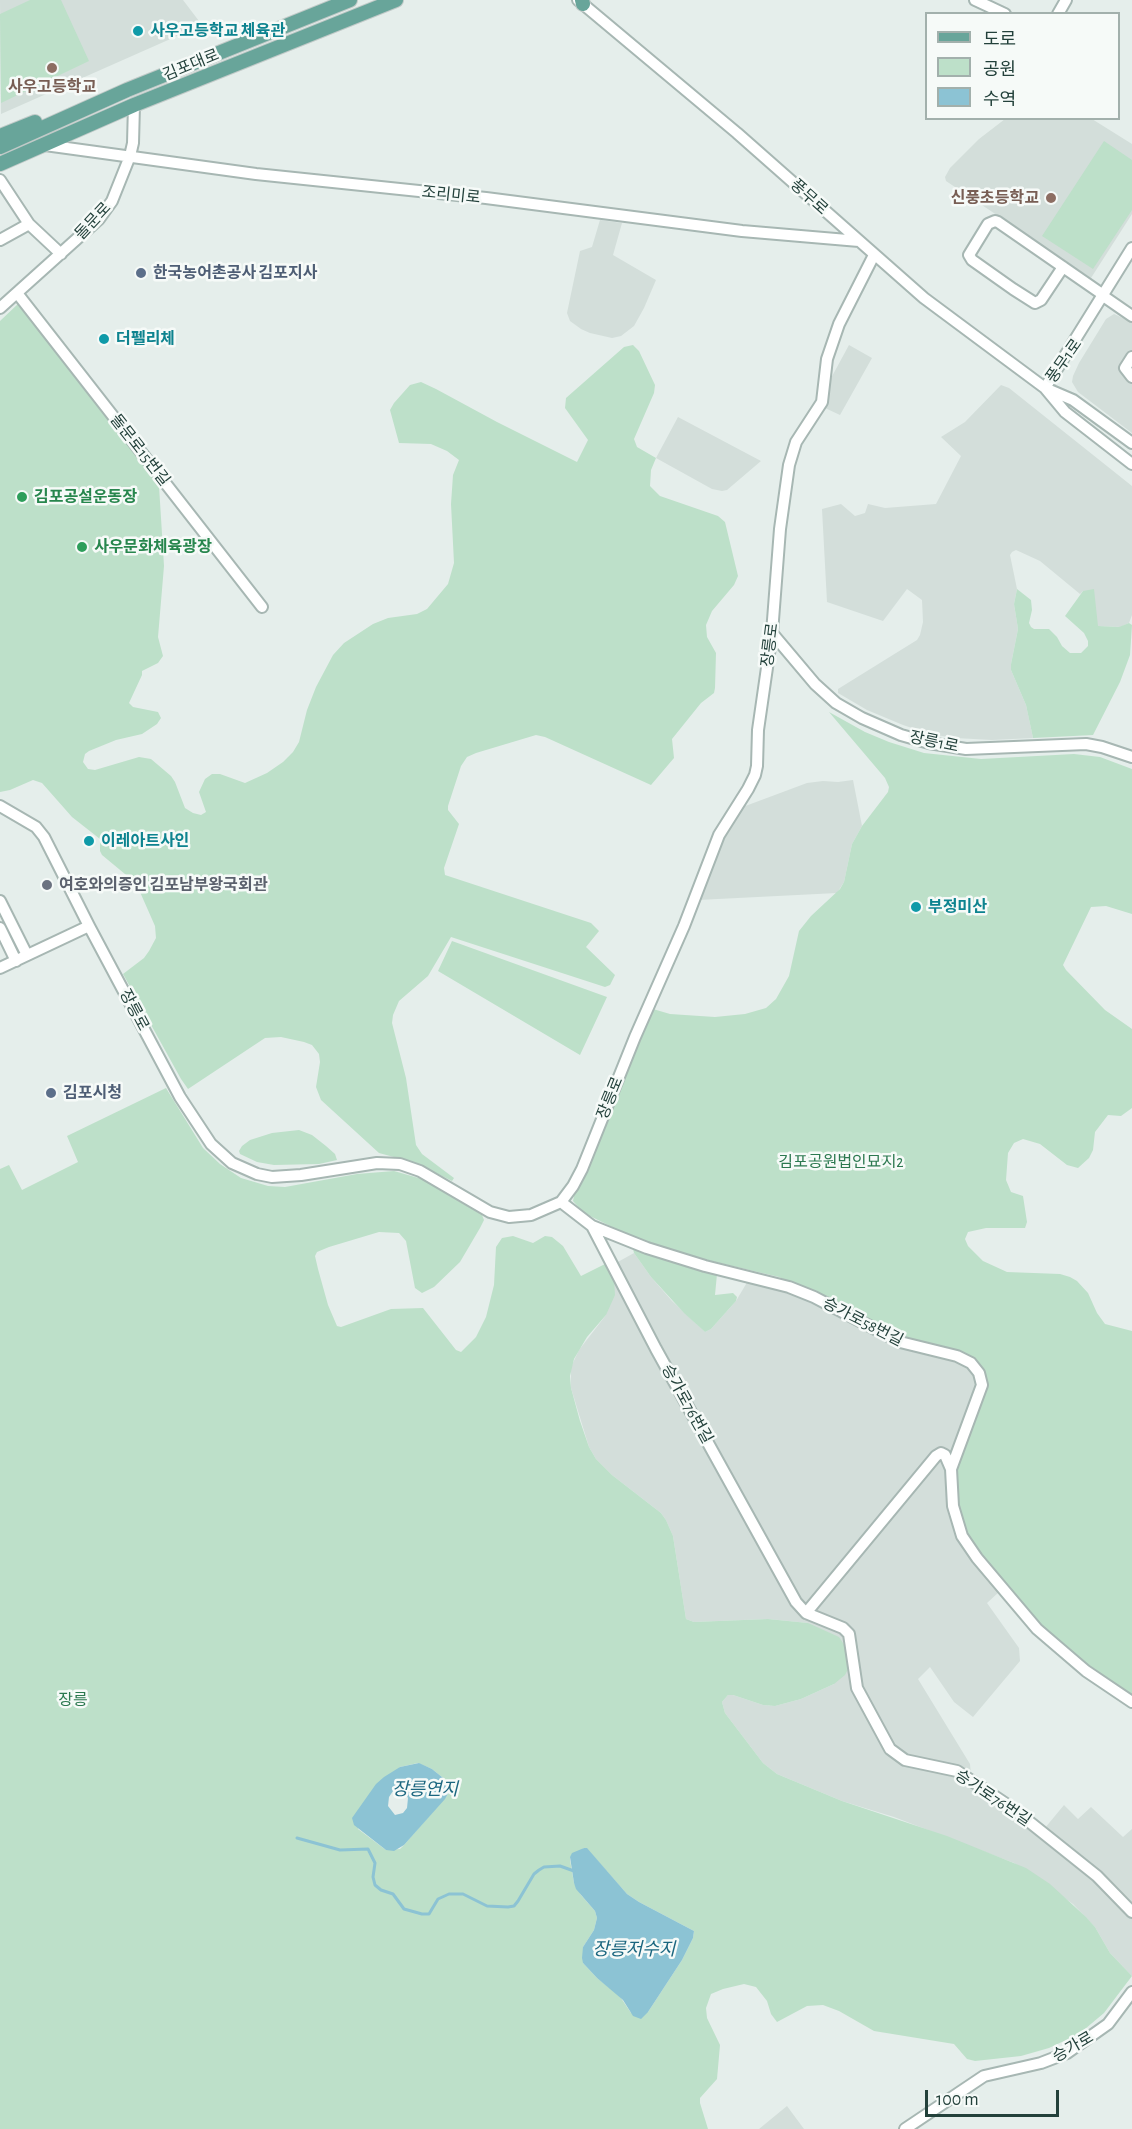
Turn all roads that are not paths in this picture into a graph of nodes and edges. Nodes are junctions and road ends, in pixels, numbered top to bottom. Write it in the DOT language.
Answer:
graph roads {
  1 [pos="350,0"];
  2 [pos="396,0"];
  3 [pos="975,0"];
  4 [pos="581,2"];
  5 [pos="1001,8"];
  6 [pos="127,90"];
  7 [pos="134,105"];
  8 [pos="0,136"];
  9 [pos="0,147"];
  10 [pos="40,147"];
  11 [pos="130,156"];
  12 [pos="0,164"];
  13 [pos="0,169"];
  14 [pos="0,180"];
  15 [pos="29,224"];
  16 [pos="0,240"];
  17 [pos="859,241"];
  18 [pos="1132,248"];
  19 [pos="61,254"];
  20 [pos="874,255"];
  21 [pos="1132,256"];
  22 [pos="1063,267"];
  23 [pos="17,293"];
  24 [pos="1104,296"];
  25 [pos="0,308"];
  26 [pos="1132,316"];
  27 [pos="1132,357"];
  28 [pos="1132,376"];
  29 [pos="1045,388"];
  30 [pos="1132,443"];
  31 [pos="1132,464"];
  32 [pos="262,607"];
  33 [pos="772,633"];
  34 [pos="1132,757"];
  35 [pos="0,806"];
  36 [pos="0,901"];
  37 [pos="89,926"];
  38 [pos="0,928"];
  39 [pos="27,955"];
  40 [pos="16,961"];
  41 [pos="0,968"];
  42 [pos="561,1202"];
  43 [pos="592,1226"];
  44 [pos="951,1469"];
  45 [pos="806,1612"];
  46 [pos="1132,1702"];
  47 [pos="1132,1912"];
  48 [pos="1132,1992"];
  49 [pos="905,2129"];
  1 -- 6 [label="main road, 김포대로"];
  2 -- 7 [label="main road, 김포대로"];
  3 -- 5 [label="street"];
  4 -- 17 [label="street, 풍무로"];
  6 -- 8 [label="main road"];
  6 -- 9 [label="main road, 김포대로"];
  7 -- 10 [label="main road, 김포대로"];
  7 -- 11 [label="street, 돌문로"];
  10 -- 11 [label="street, 조리미로"];
  10 -- 12 [label="main road, 김포대로"];
  10 -- 13 [label="main road"];
  11 -- 17 [label="street, 조리미로"];
  11 -- 19 [label="street, 돌문로"];
  14 -- 15 [label="street"];
  15 -- 16 [label="street"];
  15 -- 19 [label="street"];
  17 -- 20 [label="street, 풍무로"];
  18 -- 24 [label="street, 풍무1로"];
  19 -- 23 [label="street, 돌문로"];
  20 -- 29 [label="street, 풍무로"];
  20 -- 33 [label="street, 장릉로"];
  21 -- 24 [label="street, 풍무1로"];
  22 -- 22 [label="street"];
  22 -- 24 [label="street"];
  23 -- 25 [label="street, 돌문로"];
  23 -- 32 [label="street, 돌문로15번길"];
  24 -- 26 [label="street"];
  24 -- 29 [label="street, 풍무1로"];
  27 -- 28 [label="street"];
  29 -- 30 [label="street, 풍무로"];
  29 -- 31 [label="street, 풍무로"];
  33 -- 34 [label="street, 장릉1로"];
  33 -- 42 [label="street, 장릉로"];
  35 -- 37 [label="street, 장릉로"];
  36 -- 39 [label="street"];
  37 -- 39 [label="street"];
  37 -- 42 [label="street, 장릉로"];
  38 -- 40 [label="street"];
  39 -- 40 [label="street"];
  40 -- 41 [label="street"];
  42 -- 43 [label="street, 승가로76번길"];
  43 -- 44 [label="street, 승가로58번길"];
  43 -- 45 [label="street, 승가로76번길"];
  44 -- 45 [label="street"];
  44 -- 46 [label="street, 승가로58번길"];
  45 -- 47 [label="street, 승가로76번길"];
  48 -- 49 [label="street, 승가로"];
}
